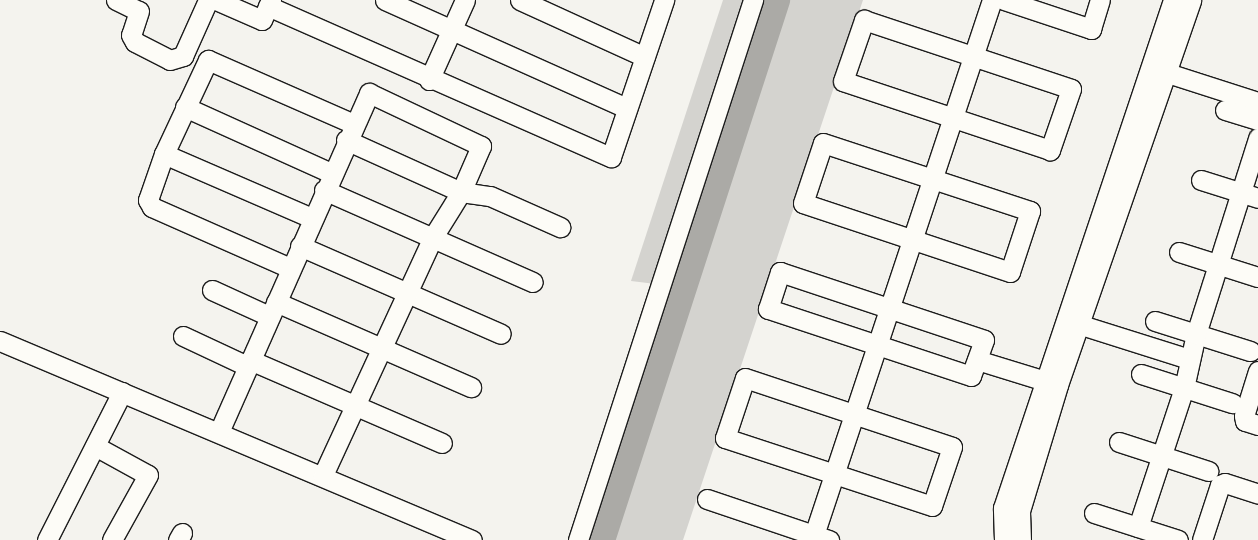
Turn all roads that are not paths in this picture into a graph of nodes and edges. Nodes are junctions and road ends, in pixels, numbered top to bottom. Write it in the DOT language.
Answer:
graph roads {
  1 [pos="116,0"];
  2 [pos="208,0"];
  3 [pos="216,0"];
  4 [pos="385,0"];
  5 [pos="465,0"];
  6 [pos="520,0"];
  7 [pos="753,0"];
  8 [pos="992,0"];
  9 [pos="1004,0"];
  10 [pos="1100,0"];
  11 [pos="1173,0"];
  12 [pos="1191,0"];
  13 [pos="658,2"];
  14 [pos="270,3"];
  15 [pos="141,5"];
  16 [pos="451,30"];
  17 [pos="644,57"];
  18 [pos="974,57"];
  19 [pos="1159,70"];
  20 [pos="429,80"];
  21 [pos="1258,102"];
  22 [pos="185,107"];
  23 [pos="627,108"];
  24 [pos="1225,110"];
  25 [pos="953,118"];
  26 [pos="1258,120"];
  27 [pos="350,132"];
  28 [pos="1258,138"];
  29 [pos="164,154"];
  30 [pos="933,179"];
  31 [pos="1201,180"];
  32 [pos="327,182"];
  33 [pos="460,192"];
  34 [pos="1249,196"];
  35 [pos="312,218"];
  36 [pos="560,227"];
  37 [pos="433,237"];
  38 [pos="913,239"];
  39 [pos="300,246"];
  40 [pos="1179,252"];
  41 [pos="1218,264"];
  42 [pos="290,268"];
  43 [pos="1258,277"];
  44 [pos="533,282"];
  45 [pos="212,290"];
  46 [pos="407,294"];
  47 [pos="890,308"];
  48 [pos="272,309"];
  49 [pos="1155,321"];
  50 [pos="1078,324"];
  51 [pos="501,334"];
  52 [pos="1196,334"];
  53 [pos="183,336"];
  54 [pos="0,341"];
  55 [pos="877,345"];
  56 [pos="381,349"];
  57 [pos="1250,352"];
  58 [pos="1189,359"];
  59 [pos="977,360"];
  60 [pos="249,363"];
  61 [pos="1258,371"];
  62 [pos="1141,374"];
  63 [pos="1051,382"];
  64 [pos="471,387"];
  65 [pos="1184,388"];
  66 [pos="122,392"];
  67 [pos="1232,403"];
  68 [pos="356,405"];
  69 [pos="854,414"];
  70 [pos="1258,426"];
  71 [pos="219,432"];
  72 [pos="1119,442"];
  73 [pos="442,443"];
  74 [pos="95,446"];
  75 [pos="1162,456"];
  76 [pos="1208,471"];
  77 [pos="834,474"];
  78 [pos="323,475"];
  79 [pos="1258,494"];
  80 [pos="707,500"];
  81 [pos="1003,508"];
  82 [pos="142,510"];
  83 [pos="1094,513"];
  84 [pos="1138,527"];
  85 [pos="822,537"];
  86 [pos="47,540"];
  87 [pos="112,540"];
  88 [pos="126,540"];
  89 [pos="472,540"];
  90 [pos="578,540"];
  91 [pos="992,540"];
  92 [pos="1004,540"];
  93 [pos="1021,540"];
  94 [pos="1178,540"];
  95 [pos="1202,540"];
  1 -- 15 [label="street"];
  2 -- 15 [label="street"];
  3 -- 14 [label="street"];
  4 -- 16 [label="street"];
  5 -- 16 [label="street"];
  6 -- 17 [label="street"];
  7 -- 90 [label="street"];
  8 -- 18 [label="street"];
  9 -- 10 [label="street"];
  11 -- 19 [label="street"];
  12 -- 19 [label="street"];
  13 -- 17 [label="street"];
  14 -- 20 [label="street"];
  16 -- 20 [label="street"];
  16 -- 23 [label="street"];
  17 -- 23 [label="street"];
  18 -- 25 [label="street"];
  18 -- 25 [label="street"];
  18 -- 25 [label="street"];
  19 -- 21 [label="street"];
  19 -- 50 [label="street"];
  19 -- 63 [label="street"];
  20 -- 23 [label="street"];
  22 -- 27 [label="street"];
  22 -- 29 [label="street"];
  22 -- 32 [label="street"];
  24 -- 26 [label="street"];
  25 -- 30 [label="street"];
  27 -- 32 [label="street"];
  27 -- 33 [label="street"];
  27 -- 33 [label="street"];
  28 -- 34 [label="street"];
  29 -- 35 [label="street"];
  29 -- 42 [label="street"];
  30 -- 38 [label="street"];
  30 -- 38 [label="street"];
  30 -- 38 [label="street"];
  31 -- 34 [label="street"];
  32 -- 35 [label="street"];
  32 -- 37 [label="street"];
  33 -- 36 [label="street"];
  33 -- 37 [label="street"];
  34 -- 41 [label="street"];
  35 -- 39 [label="street"];
  37 -- 44 [label="street"];
  37 -- 46 [label="street"];
  38 -- 47 [label="street"];
  39 -- 42 [label="street"];
  39 -- 46 [label="street"];
  40 -- 41 [label="street"];
  41 -- 43 [label="street"];
  41 -- 52 [label="street"];
  42 -- 48 [label="street"];
  45 -- 48 [label="street"];
  46 -- 51 [label="street"];
  46 -- 56 [label="street"];
  47 -- 55 [label="street"];
  47 -- 55 [label="street"];
  47 -- 59 [label="street"];
  48 -- 56 [label="street"];
  48 -- 60 [label="street"];
  49 -- 52 [label="street"];
  50 -- 58 [label="street"];
  50 -- 63 [label="street"];
  52 -- 57 [label="street"];
  52 -- 58 [label="street"];
  53 -- 60 [label="street"];
  54 -- 66 [label="street"];
  55 -- 59 [label="street"];
  55 -- 69 [label="street"];
  56 -- 64 [label="street"];
  56 -- 68 [label="street"];
  58 -- 65 [label="street"];
  59 -- 63 [label="street"];
  60 -- 68 [label="street"];
  60 -- 71 [label="street"];
  61 -- 70 [label="street"];
  62 -- 65 [label="street"];
  63 -- 81 [label="street"];
  63 -- 93 [label="street"];
  65 -- 67 [label="street"];
  65 -- 75 [label="street"];
  66 -- 71 [label="street"];
  66 -- 74 [label="street"];
  68 -- 73 [label="street"];
  68 -- 78 [label="street"];
  69 -- 77 [label="street"];
  69 -- 77 [label="street"];
  69 -- 77 [label="street"];
  71 -- 78 [label="street"];
  72 -- 75 [label="street"];
  74 -- 86 [label="street"];
  74 -- 87 [label="street"];
  75 -- 76 [label="street"];
  75 -- 84 [label="street"];
  77 -- 85 [label="street"];
  78 -- 89 [label="street"];
  79 -- 95 [label="street"];
  80 -- 85 [label="street"];
  81 -- 91 [label="street"];
  81 -- 92 [label="street"];
  82 -- 88 [label="street"];
  83 -- 84 [label="street"];
  84 -- 94 [label="street"];
}
